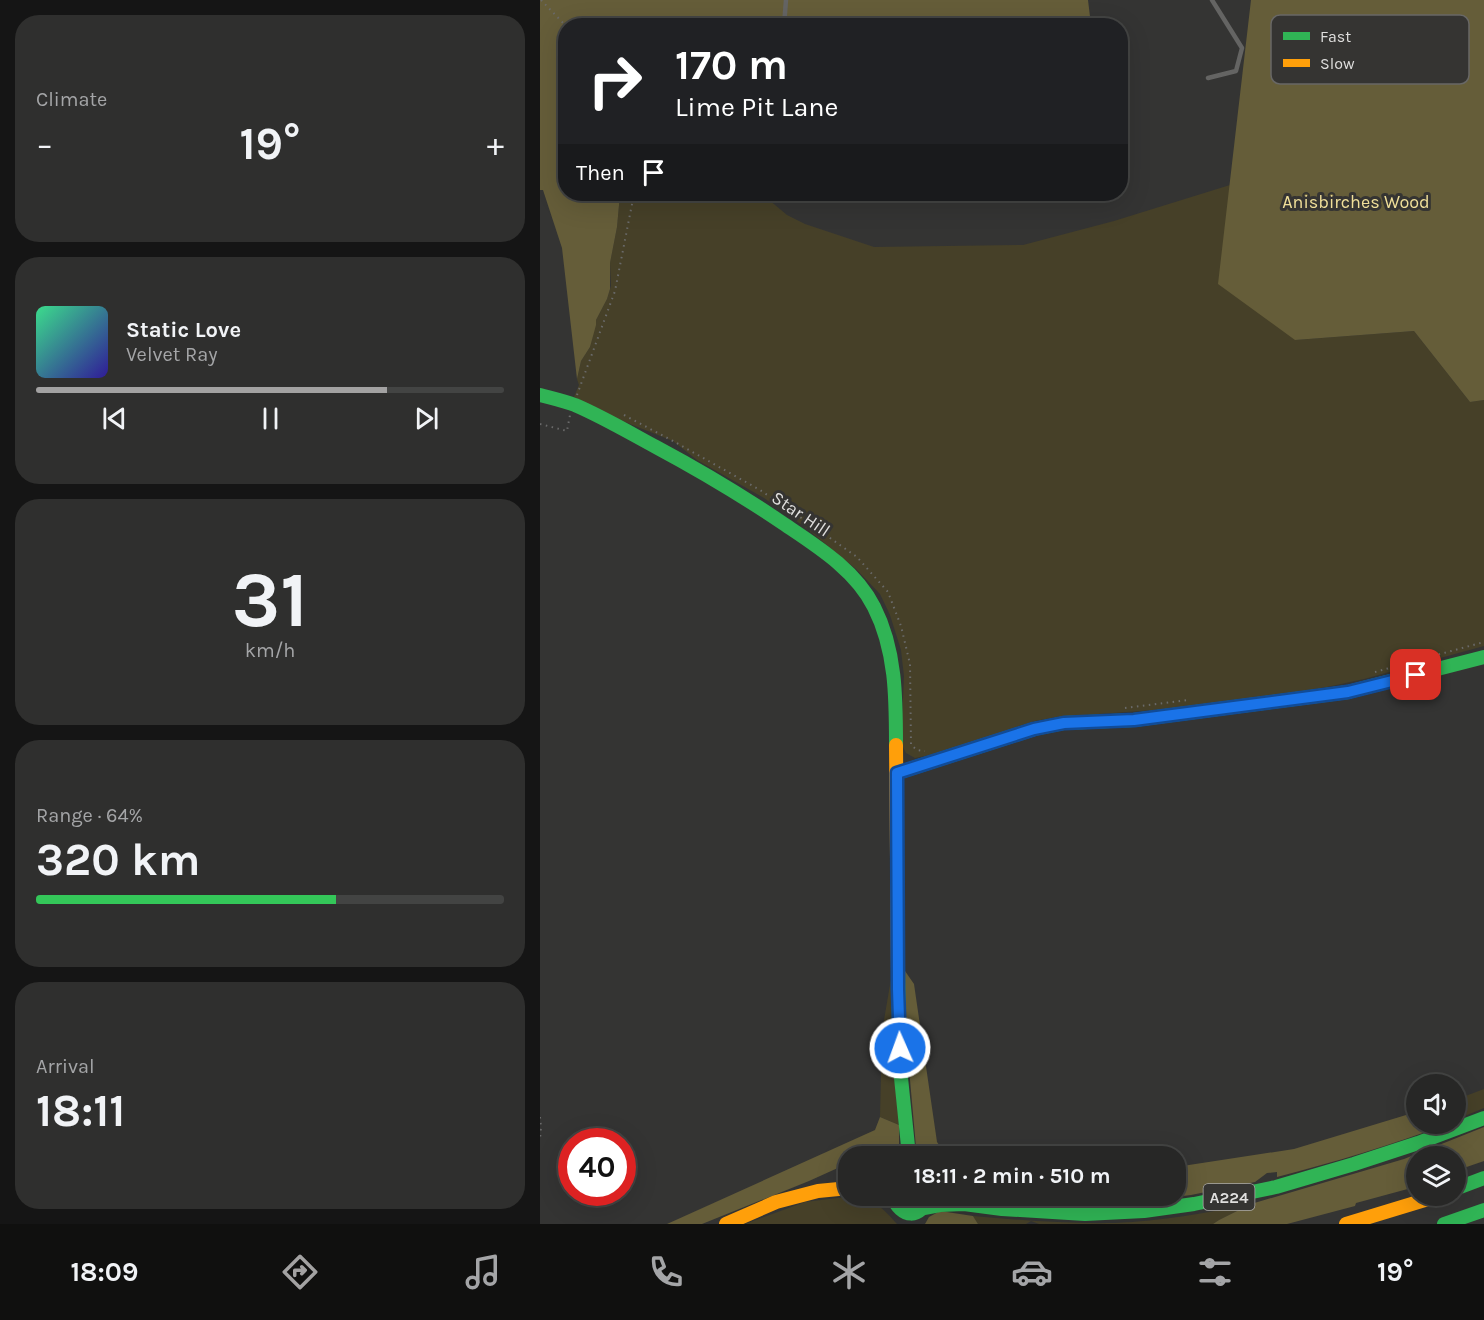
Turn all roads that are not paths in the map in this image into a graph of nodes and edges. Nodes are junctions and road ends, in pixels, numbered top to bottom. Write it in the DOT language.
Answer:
graph roads {
  1 [pos="786,0"];
  2 [pos="1212,0"];
  3 [pos="785,18"];
  4 [pos="1208,78"];
  5 [pos="540,394"];
  6 [pos="1484,657"];
  7 [pos="897,773"];
  8 [pos="1484,1118"];
  9 [pos="908,1146"];
  10 [pos="1484,1178"];
  11 [pos="1466,1185"];
  12 [pos="838,1189"];
  13 [pos="1186,1205"];
  14 [pos="896,1206"];
  15 [pos="936,1206"];
  16 [pos="981,1206"];
  17 [pos="1177,1206"];
  18 [pos="1406,1206"];
  19 [pos="919,1210"];
  20 [pos="1484,1210"];
  21 [pos="726,1224"];
  22 [pos="1346,1224"];
  23 [pos="1444,1224"];
  1 -- 3 [label="lane"];
  2 -- 4 [label="lane"];
  5 -- 7 [label="main road, Star Hill"];
  6 -- 7 [label="main road"];
  7 -- 9 [label="main road, Star Hill"];
  8 -- 13 [label="main road, A224"];
  10 -- 11 [label="main road"];
  12 -- 21 [label="main road"];
  14 -- 19 [label="main road"];
  15 -- 19 [label="main road, A224"];
  16 -- 17 [label="main road, A224"];
  18 -- 22 [label="main road"];
  20 -- 23 [label="main road"];
}
